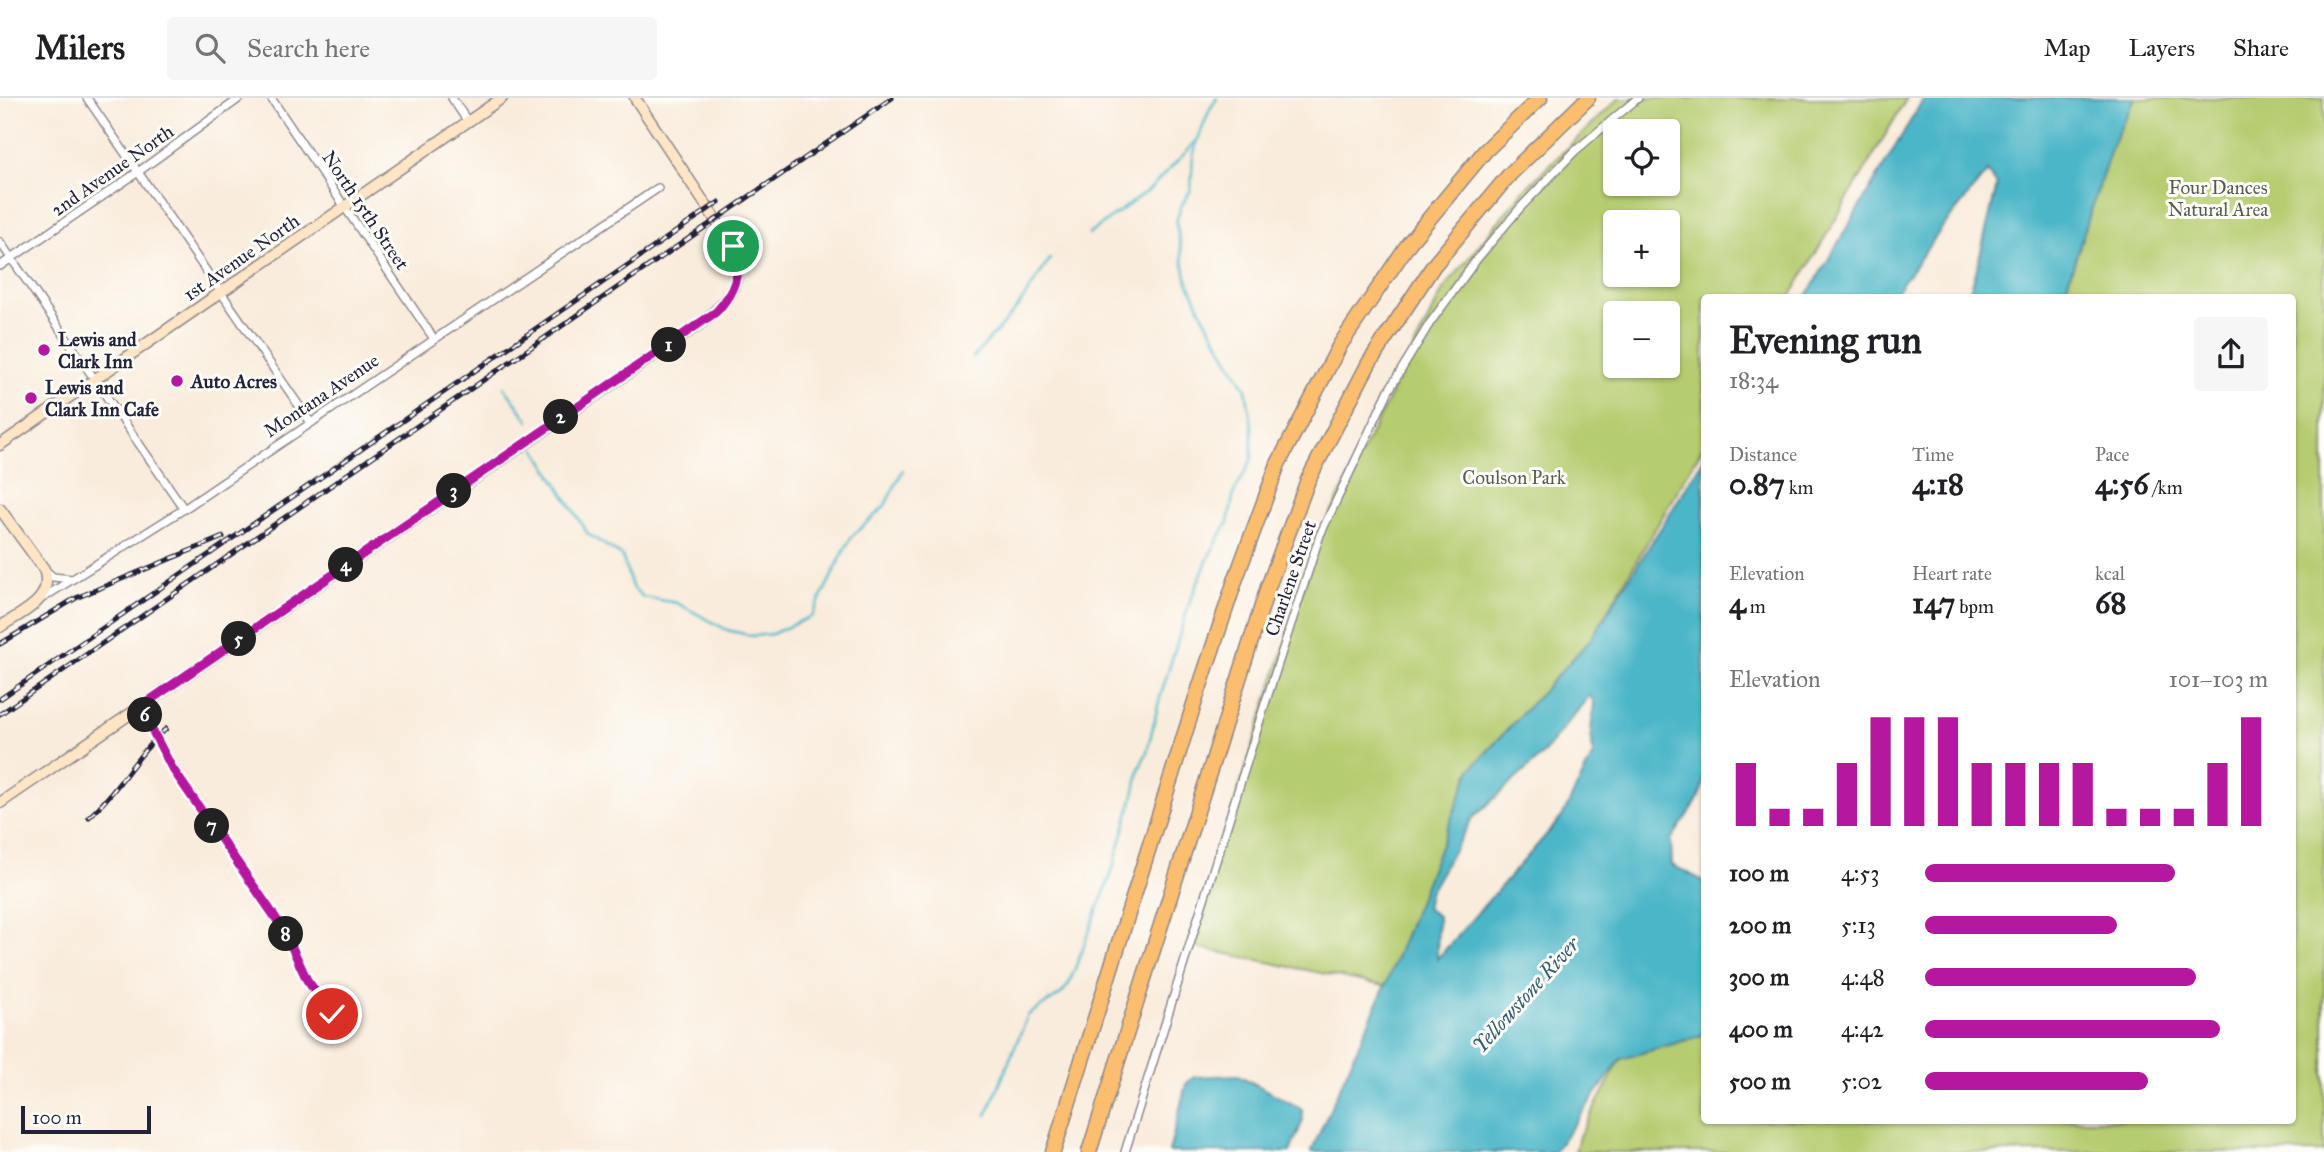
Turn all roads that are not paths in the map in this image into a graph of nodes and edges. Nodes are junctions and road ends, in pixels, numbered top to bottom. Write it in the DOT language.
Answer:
graph roads {
  1 [pos="87,98"];
  2 [pos="240,98"];
  3 [pos="271,98"];
  4 [pos="452,98"];
  5 [pos="502,98"];
  6 [pos="635,98"];
  7 [pos="1540,98"];
  8 [pos="1588,98"];
  9 [pos="1638,98"];
  10 [pos="468,122"];
  11 [pos="138,172"];
  12 [pos="658,188"];
  13 [pos="345,207"];
  14 [pos="0,242"];
  15 [pos="11,258"];
  16 [pos="0,266"];
  17 [pos="220,293"];
  18 [pos="435,340"];
  19 [pos="96,379"];
  20 [pos="311,423"];
  21 [pos="0,445"];
  22 [pos="0,509"];
  23 [pos="184,509"];
  24 [pos="44,569"];
  25 [pos="73,579"];
  26 [pos="41,599"];
  27 [pos="0,627"];
  28 [pos="140,707"];
  29 [pos="0,803"];
  30 [pos="341,1021"];
  31 [pos="1053,1152"];
  32 [pos="1089,1152"];
  33 [pos="1125,1152"];
  1 -- 11 [label="street"];
  2 -- 11 [label="street, 2nd Avenue North"];
  3 -- 13 [label="street, North 15th Street"];
  4 -- 10 [label="street"];
  5 -- 10 [label="street, 1st Avenue North"];
  6 -- 28 [label="street"];
  7 -- 31 [label="highway"];
  8 -- 32 [label="highway"];
  9 -- 33 [label="street, Charlene Street"];
  10 -- 13 [label="street, 1st Avenue North"];
  11 -- 15 [label="street, 2nd Avenue North"];
  11 -- 17 [label="street"];
  12 -- 18 [label="street, Montana Avenue"];
  13 -- 17 [label="street, 1st Avenue North"];
  13 -- 18 [label="street, North 15th Street"];
  14 -- 15 [label="street"];
  15 -- 16 [label="street, 2nd Avenue North"];
  15 -- 19 [label="street"];
  17 -- 19 [label="street, 1st Avenue North"];
  17 -- 20 [label="street"];
  18 -- 20 [label="street, Montana Avenue"];
  19 -- 21 [label="street, 1st Avenue North"];
  19 -- 23 [label="street"];
  20 -- 23 [label="street, Montana Avenue"];
  22 -- 24 [label="street"];
  23 -- 25 [label="street, Montana Avenue"];
  24 -- 25 [label="street"];
  24 -- 26 [label="street"];
  25 -- 26 [label="street, Montana Avenue"];
  26 -- 27 [label="street, Montana Avenue"];
  28 -- 29 [label="street"];
  28 -- 30 [label="street"];
}
